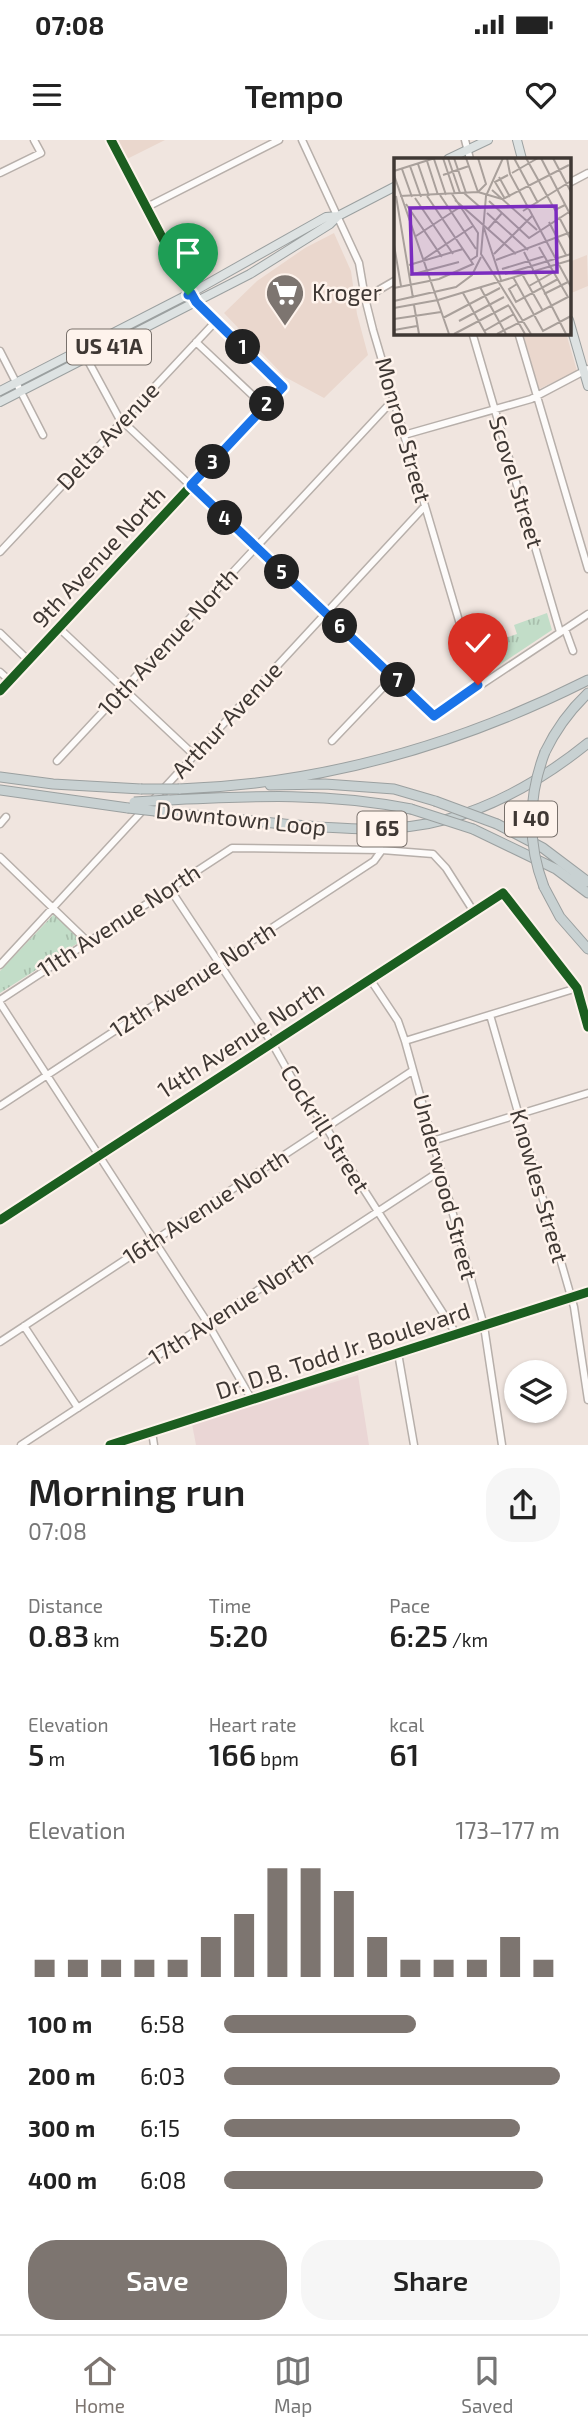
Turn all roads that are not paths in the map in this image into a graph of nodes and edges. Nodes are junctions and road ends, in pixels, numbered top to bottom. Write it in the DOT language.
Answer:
graph roads {
  1 [pos="34,140"];
  2 [pos="111,140"];
  3 [pos="279,140"];
  4 [pos="302,140"];
  5 [pos="464,140"];
  6 [pos="488,140"];
  7 [pos="517,140"];
  8 [pos="467,149"];
  9 [pos="450,158"];
  10 [pos="470,158"];
  11 [pos="523,158"];
  12 [pos="0,173"];
  13 [pos="588,173"];
  14 [pos="570,182"];
  15 [pos="394,187"];
  16 [pos="147,207"];
  17 [pos="338,215"];
  18 [pos="394,281"];
  19 [pos="194,298"];
  20 [pos="365,298"];
  21 [pos="216,321"];
  22 [pos="570,323"];
  23 [pos="473,334"];
  24 [pos="519,334"];
  25 [pos="196,342"];
  26 [pos="82,349"];
  27 [pos="0,351"];
  28 [pos="87,359"];
  29 [pos="586,370"];
  30 [pos="19,386"];
  31 [pos="588,387"];
  32 [pos="0,391"];
  33 [pos="536,396"];
  34 [pos="394,399"];
  35 [pos="0,402"];
  36 [pos="265,407"];
  37 [pos="494,410"];
  38 [pos="123,421"];
  39 [pos="43,435"];
  40 [pos="404,435"];
  41 [pos="191,485"];
  42 [pos="425,506"];
  43 [pos="257,548"];
  44 [pos="0,552"];
  45 [pos="588,569"];
  46 [pos="326,613"];
  47 [pos="588,614"];
  48 [pos="59,628"];
  49 [pos="563,630"];
  50 [pos="0,633"];
  51 [pos="573,651"];
  52 [pos="29,661"];
  53 [pos="0,672"];
  54 [pos="394,676"];
  55 [pos="588,680"];
  56 [pos="10,681"];
  57 [pos="478,685"];
  58 [pos="125,689"];
  59 [pos="0,691"];
  60 [pos="588,693"];
  61 [pos="332,741"];
  62 [pos="588,743"];
  63 [pos="194,755"];
  64 [pos="57,761"];
  65 [pos="0,776"];
  66 [pos="234,785"];
  67 [pos="0,789"];
  68 [pos="131,805"];
  69 [pos="6,817"];
  70 [pos="0,824"];
  71 [pos="382,850"];
  72 [pos="0,857"];
  73 [pos="588,882"];
  74 [pos="170,889"];
  75 [pos="588,893"];
  76 [pos="54,908"];
  77 [pos="474,912"];
  78 [pos="88,941"];
  79 [pos="588,949"];
  80 [pos="219,962"];
  81 [pos="0,965"];
  82 [pos="370,979"];
  83 [pos="577,988"];
  84 [pos="0,1002"];
  85 [pos="490,1015"];
  86 [pos="588,1027"];
  87 [pos="405,1041"];
  88 [pos="272,1044"];
  89 [pos="412,1071"];
  90 [pos="48,1076"];
  91 [pos="588,1093"];
  92 [pos="0,1106"];
  93 [pos="519,1115"];
  94 [pos="326,1127"];
  95 [pos="432,1141"];
  96 [pos="100,1155"];
  97 [pos="440,1171"];
  98 [pos="378,1213"];
  99 [pos="0,1220"];
  100 [pos="155,1241"];
  101 [pos="588,1292"];
  102 [pos="570,1297"];
  103 [pos="207,1322"];
  104 [pos="24,1326"];
  105 [pos="484,1326"];
  106 [pos="457,1335"];
  107 [pos="0,1342"];
  108 [pos="398,1353"];
  109 [pos="588,1400"];
  110 [pos="251,1401"];
  111 [pos="78,1408"];
  112 [pos="152,1432"];
  113 [pos="21,1445"];
  114 [pos="110,1445"];
  115 [pos="154,1445"];
  116 [pos="414,1445"];
  117 [pos="502,1445"];
  1 -- 12 [label="street"];
  2 -- 16 [label="street"];
  3 -- 16 [label="street"];
  4 -- 17 [label="street, Monroe Street"];
  5 -- 8 [label="street"];
  6 -- 8 [label="main road"];
  7 -- 11 [label="main road"];
  8 -- 9 [label="main road"];
  8 -- 10 [label="street"];
  13 -- 14 [label="street"];
  15 -- 17 [label="main road, US 41A"];
  16 -- 19 [label="street"];
  17 -- 19 [label="main road, US 41A"];
  17 -- 20 [label="street, Monroe Street"];
  18 -- 20 [label="street"];
  19 -- 21 [label="street"];
  19 -- 26 [label="main road, US 41A"];
  19 -- 28 [label="main road, US 41A"];
  20 -- 34 [label="street, Monroe Street"];
  21 -- 25 [label="street, Delta Avenue"];
  21 -- 36 [label="street, 9th Avenue North"];
  22 -- 29 [label="main road"];
  23 -- 37 [label="street, Scovel Street"];
  24 -- 33 [label="street"];
  25 -- 36 [label="street"];
  25 -- 38 [label="street, Delta Avenue"];
  26 -- 28 [label="street"];
  26 -- 30 [label="main road, US 41A"];
  27 -- 30 [label="street"];
  28 -- 30 [label="main road, US 41A"];
  28 -- 38 [label="street"];
  29 -- 31 [label="main road"];
  29 -- 33 [label="street"];
  30 -- 32 [label="main road, US 41A"];
  30 -- 35 [label="main road, US 41A"];
  30 -- 39 [label="street"];
  33 -- 37 [label="street"];
  33 -- 45 [label="street"];
  34 -- 40 [label="street, Monroe Street"];
  34 -- 43 [label="street, 10th Avenue North"];
  36 -- 41 [label="street, 9th Avenue North"];
  37 -- 40 [label="street"];
  37 -- 49 [label="street, Scovel Street"];
  38 -- 41 [label="street"];
  38 -- 44 [label="street, Delta Avenue"];
  40 -- 42 [label="street, Monroe Street"];
  41 -- 43 [label="street"];
  41 -- 48 [label="street, 9th Avenue North"];
  42 -- 46 [label="street, Arthur Avenue"];
  42 -- 57 [label="street, Monroe Street"];
  43 -- 46 [label="street"];
  43 -- 58 [label="street, 10th Avenue North"];
  46 -- 54 [label="street"];
  46 -- 63 [label="street, Arthur Avenue"];
  47 -- 49 [label="street"];
  48 -- 52 [label="street, 9th Avenue North"];
  48 -- 58 [label="street"];
  49 -- 51 [label="street, Scovel Street"];
  49 -- 57 [label="street"];
  50 -- 52 [label="street"];
  52 -- 56 [label="street, 9th Avenue North"];
  53 -- 56 [label="street"];
  54 -- 57 [label="street"];
  54 -- 61 [label="street"];
  55 -- 66 [label="highway, Downtown Loop"];
  56 -- 59 [label="street, 9th Avenue North"];
  58 -- 63 [label="street"];
  58 -- 64 [label="street, 10th Avenue North"];
  60 -- 79 [label="highway, I 40, bridge"];
  62 -- 68 [label="highway, Downtown Loop / I 65, bridge"];
  63 -- 76 [label="street, Arthur Avenue"];
  65 -- 66 [label="highway, Downtown Loop, bridge"];
  66 -- 73 [label="highway, bridge"];
  67 -- 68 [label="highway, Downtown Loop / I 65"];
  68 -- 75 [label="highway, bridge"];
  69 -- 70 [label="street"];
  71 -- 74 [label="street, 11th Avenue North"];
  71 -- 77 [label="street"];
  71 -- 80 [label="street, 12th Avenue North"];
  72 -- 76 [label="street"];
  74 -- 78 [label="street, 11th Avenue North"];
  74 -- 80 [label="street, Cockrill Street"];
  76 -- 78 [label="street"];
  76 -- 81 [label="street, Arthur Avenue"];
  77 -- 82 [label="street, 14th Avenue North"];
  77 -- 83 [label="street, 14th Avenue North"];
  78 -- 84 [label="street, 11th Avenue North"];
  80 -- 88 [label="street, Cockrill Street"];
  80 -- 90 [label="street, 12th Avenue North"];
  82 -- 87 [label="street, Underwood Street"];
  82 -- 88 [label="street, 14th Avenue North"];
  83 -- 85 [label="street"];
  83 -- 86 [label="street"];
  84 -- 90 [label="street"];
  85 -- 87 [label="street"];
  85 -- 93 [label="street, Knowles Street"];
  87 -- 89 [label="street, Underwood Street"];
  88 -- 94 [label="street, Cockrill Street"];
  88 -- 96 [label="street, 14th Avenue North"];
  89 -- 94 [label="street, 16th Avenue North"];
  89 -- 95 [label="street, Underwood Street"];
  90 -- 92 [label="street, 12th Avenue North"];
  90 -- 96 [label="street"];
  91 -- 93 [label="street"];
  93 -- 95 [label="street"];
  93 -- 102 [label="street, Knowles Street"];
  94 -- 98 [label="street, Cockrill Street"];
  94 -- 100 [label="street, 16th Avenue North"];
  95 -- 97 [label="street, Underwood Street"];
  96 -- 99 [label="street, 14th Avenue North"];
  96 -- 100 [label="street"];
  97 -- 98 [label="street, 17th Avenue North"];
  97 -- 105 [label="street, Underwood Street"];
  98 -- 103 [label="street, 17th Avenue North"];
  98 -- 106 [label="street, Cockrill Street"];
  100 -- 103 [label="street"];
  100 -- 104 [label="street, 16th Avenue North"];
  101 -- 102 [label="main road, Dr. D.B. Todd Jr. Boulevard"];
  102 -- 105 [label="main road, Dr. D.B. Todd Jr. Boulevard"];
  102 -- 109 [label="street, Knowles Street"];
  103 -- 110 [label="street"];
  103 -- 111 [label="street, 17th Avenue North"];
  104 -- 107 [label="street, 16th Avenue North"];
  104 -- 111 [label="street"];
  105 -- 106 [label="main road, Dr. D.B. Todd Jr. Boulevard"];
  105 -- 117 [label="street, Underwood Street"];
  106 -- 108 [label="main road, Dr. D.B. Todd Jr. Boulevard"];
  108 -- 110 [label="main road, Dr. D.B. Todd Jr. Boulevard"];
  108 -- 116 [label="street"];
  110 -- 112 [label="main road, Dr. D.B. Todd Jr. Boulevard"];
  111 -- 113 [label="street, 17th Avenue North"];
  112 -- 114 [label="main road, Dr. D.B. Todd Jr. Boulevard"];
  112 -- 115 [label="street"];
}
